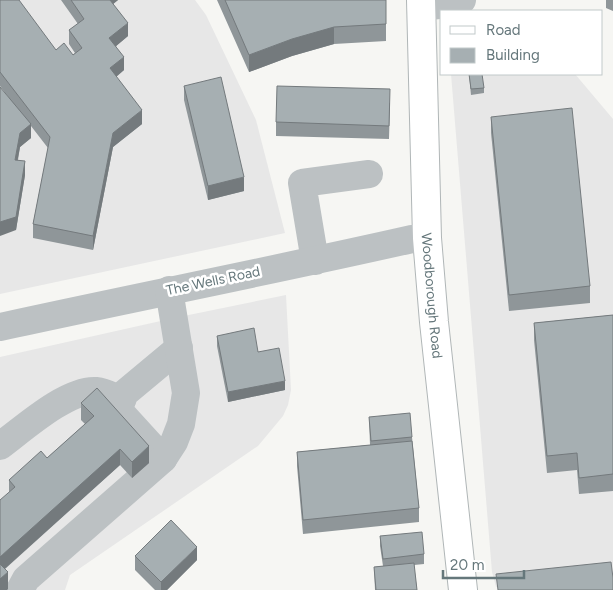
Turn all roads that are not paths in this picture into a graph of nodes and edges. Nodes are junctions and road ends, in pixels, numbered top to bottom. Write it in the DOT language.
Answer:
graph roads {
  1 [pos="462,0"];
  2 [pos="421,4"];
  3 [pos="369,174"];
  4 [pos="427,238"];
  5 [pos="315,261"];
  6 [pos="170,290"];
  7 [pos="0,327"];
  8 [pos="179,348"];
  9 [pos="122,400"];
  10 [pos="0,446"];
  11 [pos="163,459"];
  12 [pos="20,590"];
  13 [pos="463,590"];
  1 -- 2 [label="street"];
  2 -- 4 [label="main road, Woodborough Road"];
  3 -- 5 [label="street"];
  4 -- 5 [label="street, The Wells Road"];
  4 -- 13 [label="main road, Woodborough Road"];
  5 -- 6 [label="street, The Wells Road"];
  6 -- 7 [label="street, The Wells Road"];
  6 -- 8 [label="street"];
  8 -- 9 [label="street"];
  8 -- 11 [label="street"];
  9 -- 10 [label="street"];
  9 -- 11 [label="street"];
  11 -- 12 [label="street"];
}
